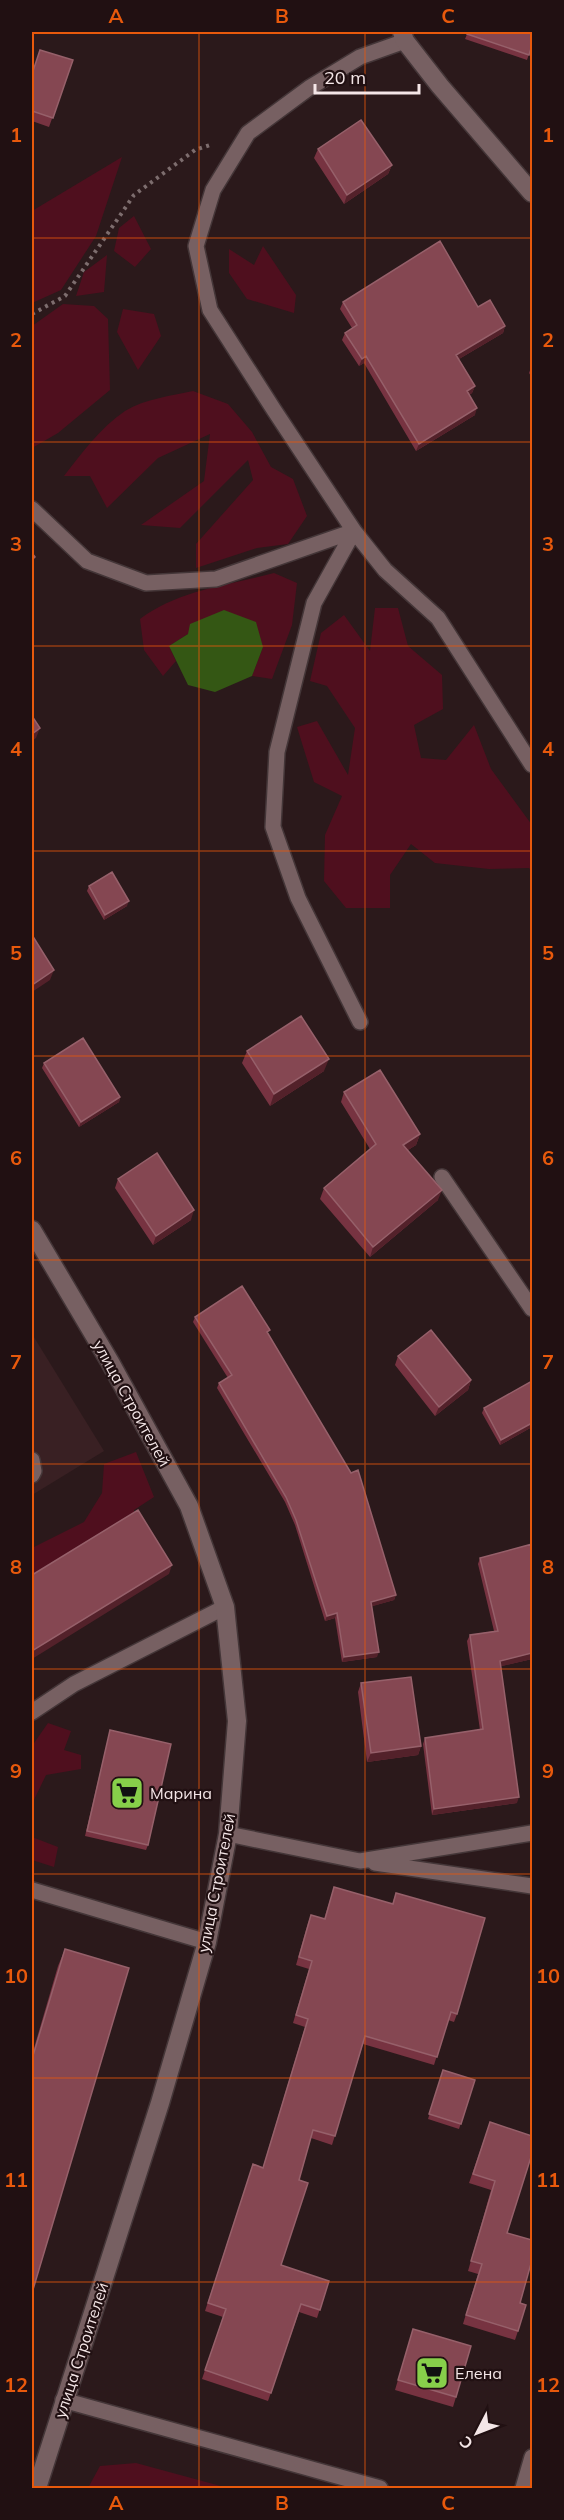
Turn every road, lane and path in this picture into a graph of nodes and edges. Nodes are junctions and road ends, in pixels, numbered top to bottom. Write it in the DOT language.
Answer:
graph roads {
  1 [pos="404,36"];
  2 [pos="248,133"];
  3 [pos="532,193"];
  4 [pos="32,314"];
  5 [pos="32,509"];
  6 [pos="354,531"];
  7 [pos="532,765"];
  8 [pos="360,1022"];
  9 [pos="442,1177"];
  10 [pos="32,1230"];
  11 [pos="532,1309"];
  12 [pos="32,1460"];
  13 [pos="32,1475"];
  14 [pos="225,1607"];
  15 [pos="32,1712"];
  16 [pos="532,1833"];
  17 [pos="228,1834"];
  18 [pos="360,1861"];
  19 [pos="532,1886"];
  20 [pos="32,1890"];
  21 [pos="207,1942"];
  22 [pos="63,2400"];
  23 [pos="532,2457"];
  24 [pos="38,2462"];
  25 [pos="36,2488"];
  26 [pos="380,2488"];
  27 [pos="523,2488"];
  1 -- 2 [label="lane"];
  1 -- 3 [label="street"];
  2 -- 4 [label="path"];
  2 -- 6 [label="lane"];
  5 -- 6 [label="lane"];
  6 -- 7 [label="lane"];
  6 -- 8 [label="lane"];
  9 -- 11 [label="lane"];
  10 -- 14 [label="street, улица Строителей"];
  12 -- 13 [label="lane"];
  14 -- 15 [label="lane"];
  14 -- 17 [label="street, улица Строителей"];
  16 -- 18 [label="lane"];
  17 -- 18 [label="lane"];
  17 -- 21 [label="street, улица Строителей"];
  18 -- 19 [label="lane"];
  20 -- 21 [label="lane"];
  21 -- 22 [label="street, улица Строителей"];
  22 -- 24 [label="street, улица Строителей"];
  22 -- 26 [label="lane"];
  23 -- 27 [label="lane"];
  24 -- 25 [label="street, улица Строителей"];
}
